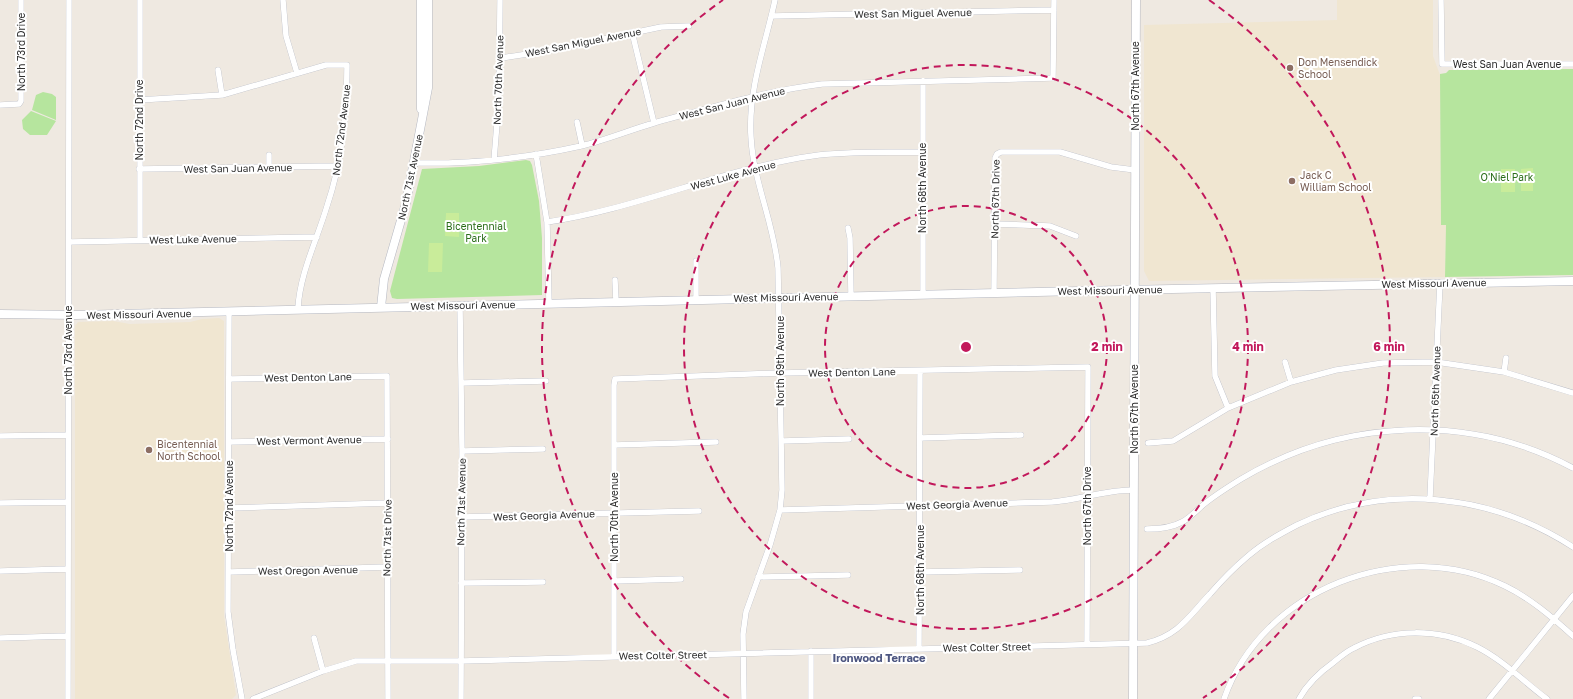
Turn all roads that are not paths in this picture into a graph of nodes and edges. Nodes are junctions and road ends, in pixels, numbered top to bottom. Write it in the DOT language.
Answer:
graph roads {
  1 [pos="21,0"];
  2 [pos="69,0"];
  3 [pos="140,0"];
  4 [pos="283,0"];
  5 [pos="421,0"];
  6 [pos="428,0"];
  7 [pos="500,0"];
  8 [pos="775,0"];
  9 [pos="1054,0"];
  10 [pos="1136,0"];
  11 [pos="1442,0"];
  12 [pos="1054,10"];
  13 [pos="772,16"];
  14 [pos="689,26"];
  15 [pos="632,32"];
  16 [pos="500,58"];
  17 [pos="1573,64"];
  18 [pos="218,70"];
  19 [pos="297,73"];
  20 [pos="923,81"];
  21 [pos="222,94"];
  22 [pos="752,98"];
  23 [pos="140,100"];
  24 [pos="0,105"];
  25 [pos="421,116"];
  26 [pos="577,122"];
  27 [pos="654,123"];
  28 [pos="582,145"];
  29 [pos="922,152"];
  30 [pos="536,154"];
  31 [pos="269,155"];
  32 [pos="494,160"];
  33 [pos="415,163"];
  34 [pos="337,166"];
  35 [pos="269,167"];
  36 [pos="756,168"];
  37 [pos="140,169"];
  38 [pos="1135,170"];
  39 [pos="547,222"];
  40 [pos="994,224"];
  41 [pos="848,228"];
  42 [pos="1076,236"];
  43 [pos="317,237"];
  44 [pos="140,240"];
  45 [pos="69,242"];
  46 [pos="696,261"];
  47 [pos="615,280"];
  48 [pos="1573,281"];
  49 [pos="1440,283"];
  50 [pos="1213,288"];
  51 [pos="1134,290"];
  52 [pos="994,293"];
  53 [pos="923,294"];
  54 [pos="851,296"];
  55 [pos="780,298"];
  56 [pos="696,299"];
  57 [pos="616,301"];
  58 [pos="549,303"];
  59 [pos="460,305"];
  60 [pos="381,307"];
  61 [pos="298,308"];
  62 [pos="229,311"];
  63 [pos="0,314"];
  64 [pos="68,314"];
  65 [pos="1506,358"];
  66 [pos="1285,362"];
  67 [pos="1436,362"];
  68 [pos="1088,367"];
  69 [pos="920,371"];
  70 [pos="1504,372"];
  71 [pos="780,373"];
  72 [pos="388,376"];
  73 [pos="229,379"];
  74 [pos="615,379"];
  75 [pos="546,381"];
  76 [pos="1290,382"];
  77 [pos="462,383"];
  78 [pos="1573,392"];
  79 [pos="1228,408"];
  80 [pos="1434,430"];
  81 [pos="68,435"];
  82 [pos="1021,435"];
  83 [pos="0,436"];
  84 [pos="388,438"];
  85 [pos="920,438"];
  86 [pos="848,439"];
  87 [pos="782,441"];
  88 [pos="229,442"];
  89 [pos="716,442"];
  90 [pos="1148,444"];
  91 [pos="614,445"];
  92 [pos="543,449"];
  93 [pos="462,452"];
  94 [pos="1573,468"];
  95 [pos="1133,490"];
  96 [pos="1087,496"];
  97 [pos="1430,498"];
  98 [pos="68,502"];
  99 [pos="0,503"];
  100 [pos="388,503"];
  101 [pos="920,505"];
  102 [pos="229,508"];
  103 [pos="780,510"];
  104 [pos="699,511"];
  105 [pos="613,513"];
  106 [pos="461,517"];
  107 [pos="1147,529"];
  108 [pos="1573,548"];
  109 [pos="387,567"];
  110 [pos="68,569"];
  111 [pos="1020,570"];
  112 [pos="0,571"];
  113 [pos="229,572"];
  114 [pos="919,572"];
  115 [pos="848,575"];
  116 [pos="758,577"];
  117 [pos="681,579"];
  118 [pos="614,581"];
  119 [pos="543,582"];
  120 [pos="460,583"];
  121 [pos="1573,596"];
  122 [pos="1555,619"];
  123 [pos="67,636"];
  124 [pos="1573,636"];
  125 [pos="0,638"];
  126 [pos="314,638"];
  127 [pos="1133,643"];
  128 [pos="1087,644"];
  129 [pos="920,649"];
  130 [pos="811,651"];
  131 [pos="743,653"];
  132 [pos="614,656"];
  133 [pos="388,660"];
  134 [pos="461,660"];
  135 [pos="323,671"];
  136 [pos="1513,672"];
  137 [pos="68,699"];
  138 [pos="242,699"];
  139 [pos="253,699"];
  140 [pos="388,699"];
  141 [pos="461,699"];
  142 [pos="744,699"];
  143 [pos="811,699"];
  144 [pos="1133,699"];
  145 [pos="1224,699"];
  146 [pos="1299,699"];
  147 [pos="1415,699"];
  148 [pos="1419,699"];
  149 [pos="1490,699"];
  150 [pos="1547,699"];
  1 -- 24 [label="street, North 73rd Drive"];
  2 -- 45 [label="street, North 73rd Avenue"];
  3 -- 23 [label="street, North 72nd Drive"];
  4 -- 19 [label="street"];
  5 -- 25 [label="street, North 71st Avenue"];
  6 -- 25 [label="street, North 71st Avenue"];
  7 -- 16 [label="street, North 70th Avenue"];
  8 -- 13 [label="street, North 69th Avenue"];
  9 -- 12 [label="street"];
  10 -- 38 [label="street, North 67th Avenue"];
  11 -- 17 [label="street, West San Juan Avenue"];
  12 -- 13 [label="street, West San Miguel Avenue"];
  12 -- 20 [label="street, West San Juan Avenue"];
  13 -- 22 [label="street, North 69th Avenue"];
  14 -- 15 [label="street, West San Miguel Avenue"];
  15 -- 16 [label="street, West San Miguel Avenue"];
  15 -- 27 [label="street"];
  16 -- 32 [label="street, North 70th Avenue"];
  18 -- 21 [label="street"];
  19 -- 21 [label="street"];
  19 -- 34 [label="street, North 72nd Avenue"];
  20 -- 22 [label="street, West San Juan Avenue"];
  20 -- 29 [label="street, North 68th Avenue"];
  21 -- 23 [label="street"];
  22 -- 27 [label="street, West San Juan Avenue"];
  22 -- 36 [label="street, North 69th Avenue"];
  23 -- 37 [label="street, North 72nd Drive"];
  25 -- 33 [label="street, North 71st Avenue"];
  26 -- 28 [label="street"];
  27 -- 28 [label="street, West San Juan Avenue"];
  28 -- 30 [label="street, West San Juan Avenue"];
  29 -- 36 [label="street, West Luke Avenue"];
  29 -- 53 [label="street, North 68th Avenue"];
  30 -- 32 [label="street, West San Juan Avenue"];
  30 -- 39 [label="street"];
  31 -- 35 [label="street"];
  32 -- 33 [label="street, West San Juan Avenue"];
  33 -- 60 [label="street, North 71st Avenue"];
  34 -- 35 [label="street, West San Juan Avenue"];
  34 -- 43 [label="street, North 72nd Avenue"];
  35 -- 37 [label="street, West San Juan Avenue"];
  36 -- 39 [label="street, West Luke Avenue"];
  36 -- 55 [label="street, North 69th Avenue"];
  37 -- 44 [label="street, North 72nd Drive"];
  38 -- 40 [label="street, North 67th Drive"];
  38 -- 51 [label="street, North 67th Avenue"];
  39 -- 58 [label="street"];
  40 -- 42 [label="street"];
  40 -- 52 [label="street, North 67th Drive"];
  41 -- 54 [label="street"];
  43 -- 44 [label="street, West Luke Avenue"];
  43 -- 61 [label="street, North 72nd Avenue"];
  44 -- 45 [label="street, West Luke Avenue"];
  45 -- 64 [label="street, North 73rd Avenue"];
  46 -- 56 [label="street"];
  47 -- 57 [label="street"];
  48 -- 49 [label="street, West Missouri Avenue"];
  49 -- 50 [label="street, West Missouri Avenue"];
  49 -- 67 [label="street, North 65th Avenue"];
  50 -- 51 [label="street, West Missouri Avenue"];
  50 -- 79 [label="street"];
  51 -- 52 [label="street, West Missouri Avenue"];
  51 -- 95 [label="street, North 67th Avenue"];
  52 -- 53 [label="street, West Missouri Avenue"];
  53 -- 54 [label="street, West Missouri Avenue"];
  54 -- 55 [label="street, West Missouri Avenue"];
  55 -- 56 [label="street, West Missouri Avenue"];
  55 -- 71 [label="street, North 69th Avenue"];
  56 -- 57 [label="street, West Missouri Avenue"];
  57 -- 58 [label="street, West Missouri Avenue"];
  58 -- 59 [label="street, West Missouri Avenue"];
  59 -- 60 [label="street, West Missouri Avenue"];
  59 -- 77 [label="street, North 71st Avenue"];
  60 -- 61 [label="street, West Missouri Avenue"];
  61 -- 62 [label="street, West Missouri Avenue"];
  62 -- 64 [label="street, West Missouri Avenue"];
  62 -- 73 [label="street, North 72nd Avenue"];
  63 -- 64 [label="street, West Missouri Avenue"];
  64 -- 81 [label="street, North 73rd Avenue"];
  65 -- 70 [label="street"];
  66 -- 76 [label="street"];
  67 -- 70 [label="street"];
  67 -- 76 [label="street"];
  67 -- 80 [label="street, North 65th Avenue"];
  68 -- 69 [label="street, West Denton Lane"];
  68 -- 96 [label="street, North 67th Drive"];
  69 -- 71 [label="street, West Denton Lane"];
  69 -- 85 [label="street, North 68th Avenue"];
  70 -- 78 [label="street"];
  71 -- 74 [label="street, West Denton Lane"];
  71 -- 87 [label="street, North 69th Avenue"];
  72 -- 73 [label="street, West Denton Lane"];
  72 -- 84 [label="street, North 71st Drive"];
  73 -- 88 [label="street, North 72nd Avenue"];
  74 -- 91 [label="street, North 70th Avenue"];
  75 -- 77 [label="street"];
  76 -- 79 [label="street"];
  77 -- 93 [label="street, North 71st Avenue"];
  79 -- 90 [label="street"];
  80 -- 94 [label="street"];
  80 -- 97 [label="street, North 65th Avenue"];
  80 -- 107 [label="street"];
  81 -- 83 [label="street"];
  81 -- 98 [label="street, North 73rd Avenue"];
  82 -- 85 [label="street"];
  84 -- 88 [label="street, West Vermont Avenue"];
  84 -- 100 [label="street, North 71st Drive"];
  85 -- 101 [label="street, North 68th Avenue"];
  86 -- 87 [label="street"];
  87 -- 103 [label="street, North 69th Avenue"];
  88 -- 102 [label="street, North 72nd Avenue"];
  89 -- 91 [label="street"];
  91 -- 105 [label="street, North 70th Avenue"];
  92 -- 93 [label="street"];
  93 -- 106 [label="street, North 71st Avenue"];
  95 -- 96 [label="street, West Georgia Avenue"];
  95 -- 127 [label="street, North 67th Avenue"];
  96 -- 101 [label="street, West Georgia Avenue"];
  96 -- 128 [label="street, North 67th Drive"];
  97 -- 108 [label="street, West Colter Street"];
  97 -- 127 [label="street, West Colter Street"];
  98 -- 99 [label="street"];
  98 -- 110 [label="street, North 73rd Avenue"];
  100 -- 102 [label="street"];
  100 -- 109 [label="street, North 71st Drive"];
  101 -- 103 [label="street, West Georgia Avenue"];
  101 -- 114 [label="street, North 68th Avenue"];
  102 -- 113 [label="street, North 72nd Avenue"];
  103 -- 116 [label="street, North 69th Avenue"];
  104 -- 105 [label="street, West Georgia Avenue"];
  105 -- 106 [label="street, West Georgia Avenue"];
  105 -- 118 [label="street, North 70th Avenue"];
  106 -- 120 [label="street, North 71st Avenue"];
  109 -- 113 [label="street, West Oregon Avenue"];
  109 -- 133 [label="street, North 71st Drive"];
  110 -- 112 [label="street"];
  110 -- 123 [label="street, North 73rd Avenue"];
  111 -- 114 [label="street"];
  113 -- 138 [label="street, North 72nd Avenue"];
  114 -- 129 [label="street, North 68th Avenue"];
  115 -- 116 [label="street"];
  116 -- 131 [label="street, North 69th Avenue"];
  117 -- 118 [label="street"];
  118 -- 132 [label="street, North 70th Avenue"];
  119 -- 120 [label="street"];
  120 -- 134 [label="street, North 71st Avenue"];
  121 -- 122 [label="street"];
  122 -- 124 [label="street"];
  122 -- 136 [label="street"];
  122 -- 145 [label="street"];
  123 -- 125 [label="street"];
  123 -- 137 [label="street, North 73rd Avenue"];
  126 -- 135 [label="street"];
  127 -- 128 [label="street, West Colter Street"];
  127 -- 144 [label="street, North 67th Avenue"];
  128 -- 129 [label="street, West Colter Street"];
  129 -- 130 [label="street, West Colter Street"];
  130 -- 131 [label="street, West Colter Street"];
  130 -- 143 [label="street"];
  131 -- 132 [label="street, West Colter Street"];
  131 -- 142 [label="street, North 69th Avenue"];
  132 -- 134 [label="street, West Colter Street"];
  133 -- 134 [label="street, West Colter Street"];
  133 -- 135 [label="street, West Colter Street"];
  133 -- 140 [label="street, North 71st Drive"];
  134 -- 141 [label="street, North 71st Avenue"];
  135 -- 139 [label="street, West Colter Street"];
  136 -- 146 [label="street"];
  136 -- 149 [label="street"];
  136 -- 150 [label="street"];
  147 -- 148 [label="street"];
}
